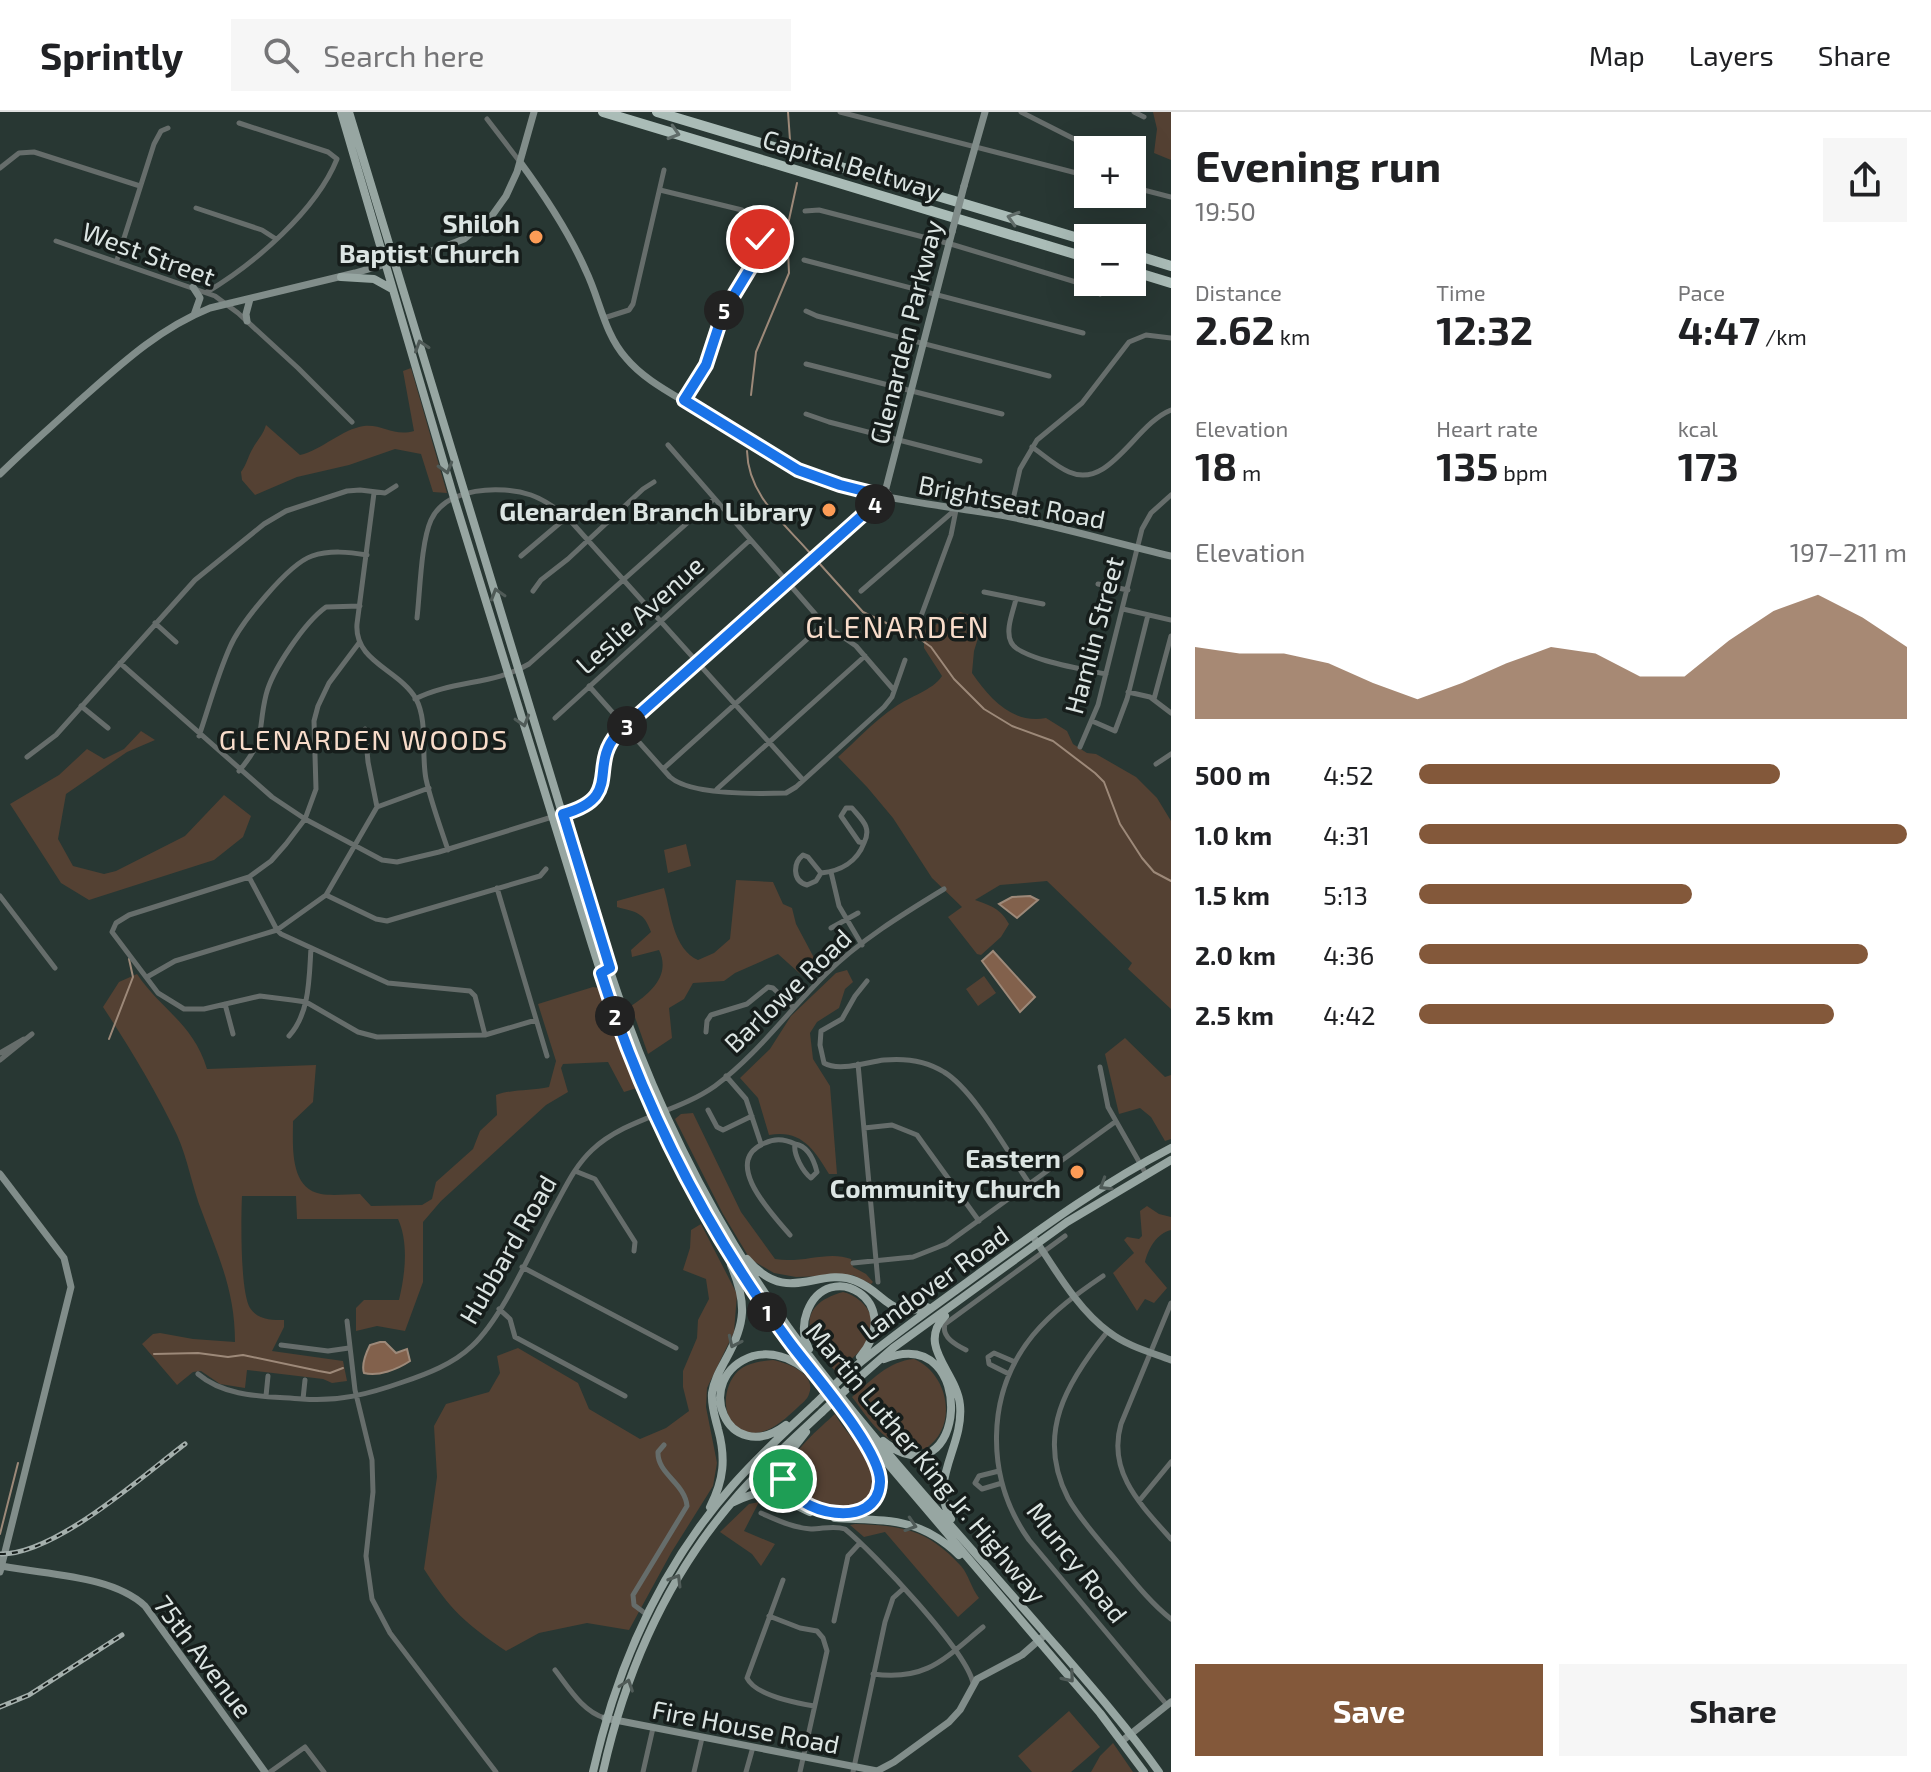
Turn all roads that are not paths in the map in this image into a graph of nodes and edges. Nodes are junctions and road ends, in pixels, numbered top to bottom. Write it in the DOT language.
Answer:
graph roads {
  1 [pos="341,112"];
  2 [pos="349,112"];
  3 [pos="534,112"];
  4 [pos="603,112"];
  5 [pos="657,112"];
  6 [pos="840,112"];
  7 [pos="985,112"];
  8 [pos="1021,112"];
  9 [pos="1134,112"];
  10 [pos="1144,117"];
  11 [pos="487,119"];
  12 [pos="239,123"];
  13 [pos="168,128"];
  14 [pos="1074,139"];
  15 [pos="974,147"];
  16 [pos="520,162"];
  17 [pos="0,168"];
  18 [pos="664,170"];
  19 [pos="1074,172"];
  20 [pos="140,186"];
  21 [pos="660,190"];
  22 [pos="1146,191"];
  23 [pos="1171,197"];
  24 [pos="196,208"];
  25 [pos="805,211"];
  26 [pos="1074,237"];
  27 [pos="276,239"];
  28 [pos="56,241"];
  29 [pos="949,244"];
  30 [pos="1074,254"];
  31 [pos="1146,258"];
  32 [pos="117,260"];
  33 [pos="804,260"];
  34 [pos="389,263"];
  35 [pos="1171,266"];
  36 [pos="1146,275"];
  37 [pos="341,277"];
  38 [pos="1074,282"];
  39 [pos="1171,283"];
  40 [pos="193,287"];
  41 [pos="392,289"];
  42 [pos="207,292"];
  43 [pos="935,295"];
  44 [pos="250,299"];
  45 [pos="227,305"];
  46 [pos="806,311"];
  47 [pos="194,315"];
  48 [pos="603,318"];
  49 [pos="247,321"];
  50 [pos="1083,333"];
  51 [pos="1171,338"];
  52 [pos="923,344"];
  53 [pos="806,364"];
  54 [pos="1049,376"];
  55 [pos="911,391"];
  56 [pos="684,400"];
  57 [pos="1171,410"];
  58 [pos="806,414"];
  59 [pos="1002,414"];
  60 [pos="352,422"];
  61 [pos="898,441"];
  62 [pos="668,445"];
  63 [pos="1032,447"];
  64 [pos="980,461"];
  65 [pos="0,474"];
  66 [pos="654,482"];
  67 [pos="396,486"];
  68 [pos="374,493"];
  69 [pos="466,494"];
  70 [pos="1171,495"];
  71 [pos="884,496"];
  72 [pos="454,498"];
  73 [pos="714,499"];
  74 [pos="956,509"];
  75 [pos="567,517"];
  76 [pos="1009,517"];
  77 [pos="588,540"];
  78 [pos="750,540"];
  79 [pos="1137,548"];
  80 [pos="367,555"];
  81 [pos="521,556"];
  82 [pos="1171,556"];
  83 [pos="623,580"];
  84 [pos="787,582"];
  85 [pos="1098,584"];
  86 [pos="1128,590"];
  87 [pos="533,591"];
  88 [pos="861,591"];
  89 [pos="984,592"];
  90 [pos="1016,599"];
  91 [pos="1043,604"];
  92 [pos="360,606"];
  93 [pos="1123,609"];
  94 [pos="1148,615"];
  95 [pos="417,618"];
  96 [pos="1171,620"];
  97 [pos="660,621"];
  98 [pos="155,623"];
  99 [pos="824,624"];
  100 [pos="917,627"];
  101 [pos="1171,636"];
  102 [pos="176,642"];
  103 [pos="359,643"];
  104 [pos="865,656"];
  105 [pos="905,660"];
  106 [pos="120,663"];
  107 [pos="698,663"];
  108 [pos="519,669"];
  109 [pos="1106,674"];
  110 [pos="509,675"];
  111 [pos="589,686"];
  112 [pos="893,690"];
  113 [pos="1128,692"];
  114 [pos="415,699"];
  115 [pos="1154,699"];
  116 [pos="735,704"];
  117 [pos="81,706"];
  118 [pos="1171,713"];
  119 [pos="555,718"];
  120 [pos="1092,721"];
  121 [pos="108,728"];
  122 [pos="625,728"];
  123 [pos="365,729"];
  124 [pos="199,736"];
  125 [pos="769,742"];
  126 [pos="1080,747"];
  127 [pos="1171,754"];
  128 [pos="27,757"];
  129 [pos="1156,764"];
  130 [pos="663,769"];
  131 [pos="239,771"];
  132 [pos="803,780"];
  133 [pos="429,788"];
  134 [pos="716,790"];
  135 [pos="377,807"];
  136 [pos="563,814"];
  137 [pos="552,817"];
  138 [pos="305,819"];
  139 [pos="864,843"];
  140 [pos="355,847"];
  141 [pos="448,850"];
  142 [pos="546,869"];
  143 [pos="831,872"];
  144 [pos="821,873"];
  145 [pos="249,877"];
  146 [pos="497,888"];
  147 [pos="944,889"];
  148 [pos="326,895"];
  149 [pos="0,896"];
  150 [pos="858,913"];
  151 [pos="845,920"];
  152 [pos="831,928"];
  153 [pos="277,930"];
  154 [pos="862,945"];
  155 [pos="311,948"];
  156 [pos="55,968"];
  157 [pos="606,971"];
  158 [pos="147,977"];
  159 [pos="867,981"];
  160 [pos="306,1002"];
  161 [pos="225,1004"];
  162 [pos="793,1007"];
  163 [pos="536,1020"];
  164 [pos="706,1032"];
  165 [pos="32,1034"];
  166 [pos="233,1034"];
  167 [pos="485,1035"];
  168 [pos="289,1036"];
  169 [pos="25,1039"];
  170 [pos="0,1053"];
  171 [pos="547,1056"];
  172 [pos="0,1060"];
  173 [pos="858,1063"];
  174 [pos="1100,1067"];
  175 [pos="726,1076"];
  176 [pos="708,1110"];
  177 [pos="659,1113"];
  178 [pos="752,1116"];
  179 [pos="1115,1122"];
  180 [pos="864,1128"];
  181 [pos="761,1144"];
  182 [pos="795,1144"];
  183 [pos="1171,1148"];
  184 [pos="1171,1160"];
  185 [pos="1140,1164"];
  186 [pos="575,1171"];
  187 [pos="0,1174"];
  188 [pos="1146,1174"];
  189 [pos="1029,1183"];
  190 [pos="979,1221"];
  191 [pos="790,1235"];
  192 [pos="1032,1235"];
  193 [pos="1065,1236"];
  194 [pos="726,1239"];
  195 [pos="1040,1248"];
  196 [pos="634,1251"];
  197 [pos="875,1260"];
  198 [pos="853,1263"];
  199 [pos="522,1267"];
  200 [pos="1103,1276"];
  201 [pos="878,1282"];
  202 [pos="967,1295"];
  203 [pos="1075,1295"];
  204 [pos="1171,1303"];
  205 [pos="936,1305"];
  206 [pos="499,1309"];
  207 [pos="347,1321"];
  208 [pos="1107,1332"];
  209 [pos="281,1345"];
  210 [pos="349,1348"];
  211 [pos="676,1348"];
  212 [pos="966,1350"];
  213 [pos="1151,1352"];
  214 [pos="1171,1360"];
  215 [pos="876,1362"];
  216 [pos="1015,1362"];
  217 [pos="198,1374"];
  218 [pos="1009,1374"];
  219 [pos="268,1376"];
  220 [pos="819,1376"];
  221 [pos="844,1376"];
  222 [pos="305,1380"];
  223 [pos="266,1396"];
  224 [pos="625,1396"];
  225 [pos="357,1397"];
  226 [pos="303,1399"];
  227 [pos="815,1404"];
  228 [pos="842,1410"];
  229 [pos="822,1412"];
  230 [pos="867,1428"];
  231 [pos="664,1445"];
  232 [pos="1171,1462"];
  233 [pos="999,1471"];
  234 [pos="1002,1483"];
  235 [pos="1139,1501"];
  236 [pos="730,1504"];
  237 [pos="761,1513"];
  238 [pos="697,1529"];
  239 [pos="1171,1539"];
  240 [pos="860,1543"];
  241 [pos="980,1558"];
  242 [pos="1,1569"];
  243 [pos="984,1578"];
  244 [pos="783,1580"];
  245 [pos="903,1589"];
  246 [pos="646,1614"];
  247 [pos="769,1616"];
  248 [pos="655,1618"];
  249 [pos="1171,1619"];
  250 [pos="834,1621"];
  251 [pos="983,1627"];
  252 [pos="1042,1638"];
  253 [pos="955,1650"];
  254 [pos="555,1670"];
  255 [pos="873,1674"];
  256 [pos="973,1683"];
  257 [pos="1169,1703"];
  258 [pos="814,1706"];
  259 [pos="605,1718"];
  260 [pos="616,1720"];
  261 [pos="653,1728"];
  262 [pos="702,1738"];
  263 [pos="1126,1738"];
  264 [pos="753,1747"];
  265 [pos="803,1757"];
  266 [pos="854,1770"];
  267 [pos="267,1772"];
  268 [pos="324,1772"];
  269 [pos="496,1772"];
  270 [pos="593,1772"];
  271 [pos="603,1772"];
  272 [pos="643,1772"];
  273 [pos="694,1772"];
  274 [pos="746,1772"];
  275 [pos="800,1772"];
  276 [pos="878,1772"];
  277 [pos="1144,1772"];
  278 [pos="1159,1772"];
  1 -- 34 [label="main road, Martin Luther King Jr. Highway"];
  2 -- 34 [label="main road, Martin Luther King Jr. Highway"];
  3 -- 16 [label="street"];
  4 -- 30 [label="highway, Capital Beltway, one-way"];
  26 -- 5 [label="highway, Capital Beltway, one-way"];
  6 -- 15 [label="street"];
  7 -- 15 [label="street, Glenarden Parkway"];
  8 -- 14 [label="street"];
  9 -- 10 [label="street"];
  11 -- 16 [label="street"];
  12 -- 27 [label="street"];
  13 -- 20 [label="street"];
  15 -- 19 [label="street"];
  15 -- 29 [label="street, Glenarden Parkway, bridge"];
  16 -- 34 [label="street"];
  16 -- 48 [label="street, Brightseat Road"];
  17 -- 20 [label="street"];
  18 -- 21 [label="street"];
  20 -- 32 [label="street"];
  21 -- 48 [label="street"];
  21 -- 56 [label="street"];
  22 -- 23 [label="street"];
  24 -- 27 [label="street"];
  25 -- 29 [label="street"];
  27 -- 42 [label="street"];
  28 -- 32 [label="street, West Street"];
  29 -- 38 [label="street"];
  29 -- 43 [label="street, Glenarden Parkway"];
  31 -- 35 [label="highway"];
  32 -- 40 [label="street, West Street"];
  33 -- 43 [label="street"];
  34 -- 37 [label="street"];
  34 -- 41 [label="main road, Martin Luther King Jr. Highway"];
  69 -- 34 [label="main road, Martin Luther King Jr. Highway, one-way"];
  36 -- 39 [label="highway"];
  37 -- 41 [label="main road"];
  37 -- 44 [label="street"];
  40 -- 42 [label="street, West Street"];
  40 -- 47 [label="street"];
  41 -- 72 [label="main road, Martin Luther King Jr. Highway, one-way"];
  42 -- 45 [label="street, West Street"];
  43 -- 50 [label="street"];
  43 -- 52 [label="street, Glenarden Parkway"];
  44 -- 45 [label="street"];
  44 -- 49 [label="street"];
  45 -- 47 [label="street"];
  45 -- 49 [label="street, West Street"];
  46 -- 52 [label="street"];
  47 -- 65 [label="street"];
  48 -- 56 [label="street, Brightseat Road"];
  49 -- 60 [label="street, West Street"];
  51 -- 63 [label="street"];
  52 -- 54 [label="street"];
  52 -- 55 [label="street, Glenarden Parkway"];
  53 -- 55 [label="street"];
  55 -- 59 [label="street"];
  55 -- 61 [label="street, Glenarden Parkway"];
  56 -- 71 [label="street, Brightseat Road"];
  57 -- 63 [label="street"];
  58 -- 61 [label="street"];
  61 -- 64 [label="street"];
  61 -- 71 [label="street, Glenarden Parkway"];
  62 -- 73 [label="street"];
  63 -- 76 [label="street"];
  66 -- 77 [label="street"];
  67 -- 68 [label="street"];
  68 -- 80 [label="street"];
  68 -- 98 [label="street"];
  69 -- 72 [label="street"];
  69 -- 75 [label="street"];
  108 -- 69 [label="main road, Martin Luther King Jr. Highway, one-way"];
  70 -- 79 [label="street, Hamlin Street"];
  71 -- 74 [label="street, Brightseat Road"];
  71 -- 84 [label="street"];
  72 -- 95 [label="street"];
  72 -- 110 [label="main road, Martin Luther King Jr. Highway"];
  73 -- 78 [label="street"];
  73 -- 83 [label="street"];
  74 -- 76 [label="street, Brightseat Road"];
  74 -- 88 [label="street"];
  74 -- 100 [label="street"];
  75 -- 77 [label="street"];
  75 -- 81 [label="street"];
  76 -- 79 [label="street, Brightseat Road"];
  77 -- 83 [label="street"];
  77 -- 87 [label="street"];
  78 -- 84 [label="street"];
  78 -- 97 [label="street, Leslie Avenue"];
  79 -- 82 [label="street, Brightseat Road"];
  79 -- 86 [label="street, Hamlin Street"];
  80 -- 92 [label="street"];
  80 -- 124 [label="street"];
  83 -- 97 [label="street"];
  83 -- 108 [label="street"];
  84 -- 99 [label="street"];
  84 -- 107 [label="street"];
  85 -- 86 [label="street"];
  86 -- 93 [label="street, Hamlin Street"];
  89 -- 90 [label="street"];
  90 -- 91 [label="street"];
  90 -- 109 [label="street"];
  92 -- 103 [label="street"];
  92 -- 131 [label="street"];
  93 -- 94 [label="street"];
  93 -- 109 [label="street, Hamlin Street"];
  94 -- 96 [label="street"];
  94 -- 113 [label="street"];
  97 -- 107 [label="street"];
  97 -- 111 [label="street, Leslie Avenue"];
  98 -- 102 [label="street"];
  98 -- 106 [label="street"];
  99 -- 104 [label="street"];
  99 -- 116 [label="street"];
  101 -- 115 [label="street"];
  103 -- 114 [label="street"];
  103 -- 138 [label="street"];
  104 -- 112 [label="street"];
  104 -- 125 [label="street"];
  105 -- 112 [label="street"];
  106 -- 117 [label="street"];
  106 -- 124 [label="street"];
  107 -- 116 [label="street"];
  107 -- 122 [label="street"];
  108 -- 110 [label="street"];
  108 -- 136 [label="main road, Martin Luther King Jr. Highway"];
  109 -- 120 [label="street, Hamlin Street"];
  110 -- 114 [label="street"];
  110 -- 137 [label="main road, Martin Luther King Jr. Highway, one-way"];
  111 -- 119 [label="street, Leslie Avenue"];
  111 -- 122 [label="street"];
  112 -- 132 [label="street"];
  113 -- 115 [label="street"];
  113 -- 120 [label="street"];
  114 -- 133 [label="street"];
  115 -- 118 [label="street"];
  116 -- 125 [label="street"];
  116 -- 130 [label="street"];
  117 -- 121 [label="street"];
  117 -- 128 [label="street"];
  120 -- 126 [label="street, Hamlin Street"];
  122 -- 130 [label="street"];
  122 -- 136 [label="street"];
  123 -- 135 [label="street"];
  124 -- 131 [label="street"];
  125 -- 132 [label="street"];
  125 -- 134 [label="street"];
  127 -- 129 [label="street"];
  130 -- 134 [label="street"];
  131 -- 138 [label="street"];
  132 -- 134 [label="street"];
  133 -- 135 [label="street"];
  133 -- 141 [label="street"];
  135 -- 140 [label="street"];
  136 -- 137 [label="street"];
  136 -- 157 [label="main road, Martin Luther King Jr. Highway"];
  137 -- 141 [label="street"];
  137 -- 157 [label="main road, Martin Luther King Jr. Highway"];
  138 -- 140 [label="street"];
  138 -- 145 [label="street"];
  139 -- 139 [label="street"];
  139 -- 143 [label="street"];
  140 -- 141 [label="street"];
  140 -- 148 [label="street"];
  142 -- 146 [label="street"];
  143 -- 144 [label="street"];
  143 -- 151 [label="street"];
  144 -- 144 [label="street"];
  145 -- 153 [label="street"];
  145 -- 158 [label="street"];
  146 -- 148 [label="street"];
  146 -- 163 [label="street"];
  147 -- 154 [label="street, Barlowe Road"];
  148 -- 153 [label="street"];
  149 -- 156 [label="street"];
  150 -- 151 [label="street"];
  151 -- 152 [label="street"];
  151 -- 154 [label="street"];
  153 -- 155 [label="street"];
  153 -- 158 [label="street"];
  154 -- 162 [label="street, Barlowe Road"];
  155 -- 160 [label="street"];
  155 -- 167 [label="street"];
  157 -- 177 [label="main road, Martin Luther King Jr. Highway"];
  158 -- 161 [label="street"];
  159 -- 173 [label="street"];
  160 -- 161 [label="street"];
  160 -- 167 [label="street"];
  160 -- 168 [label="street"];
  161 -- 166 [label="street"];
  162 -- 164 [label="street"];
  162 -- 175 [label="street, Barlowe Road"];
  163 -- 167 [label="street"];
  163 -- 171 [label="street"];
  165 -- 169 [label="street"];
  169 -- 170 [label="street"];
  169 -- 172 [label="street"];
  173 -- 180 [label="street"];
  173 -- 189 [label="street"];
  174 -- 179 [label="street"];
  175 -- 177 [label="street, Barlowe Road"];
  175 -- 178 [label="street"];
  176 -- 178 [label="street"];
  177 -- 186 [label="street, Hubbard Road"];
  177 -- 194 [label="main road, Martin Luther King Jr. Highway"];
  178 -- 181 [label="street"];
  179 -- 185 [label="street"];
  179 -- 189 [label="street"];
  180 -- 190 [label="street"];
  180 -- 197 [label="street"];
  181 -- 182 [label="street"];
  181 -- 191 [label="street"];
  182 -- 182 [label="street"];
  183 -- 185 [label="main road, Landover Road"];
  184 -- 188 [label="main road, Landover Road"];
  185 -- 188 [label="street"];
  185 -- 192 [label="main road, Landover Road, one-way"];
  186 -- 196 [label="street"];
  186 -- 199 [label="street, Hubbard Road"];
  187 -- 242 [label="street"];
  188 -- 195 [label="main road, Landover Road"];
  189 -- 190 [label="street"];
  190 -- 197 [label="street"];
  192 -- 195 [label="street"];
  192 -- 205 [label="main road, Landover Road"];
  193 -- 195 [label="street, Landover Road"];
  194 -- 205 [label="main road"];
  194 -- 220 [label="main road, Martin Luther King Jr. Highway"];
  194 -- 238 [label="main road, one-way"];
  195 -- 202 [label="main road, Landover Road"];
  195 -- 203 [label="street"];
  195 -- 212 [label="street, Landover Road"];
  197 -- 198 [label="street"];
  197 -- 201 [label="street"];
  199 -- 206 [label="street, Hubbard Road"];
  199 -- 211 [label="street"];
  200 -- 203 [label="street, Muncy Road"];
  202 -- 215 [label="main road, Landover Road"];
  202 -- 241 [label="main road"];
  203 -- 208 [label="street"];
  203 -- 216 [label="street, Muncy Road"];
  204 -- 213 [label="street"];
  205 -- 221 [label="main road, Landover Road"];
  206 -- 224 [label="street"];
  206 -- 225 [label="street, Hubbard Road"];
  207 -- 210 [label="street"];
  208 -- 213 [label="street"];
  208 -- 249 [label="street"];
  209 -- 210 [label="street"];
  210 -- 225 [label="street"];
  213 -- 214 [label="street"];
  213 -- 235 [label="street"];
  215 -- 229 [label="main road, Landover Road, bridge"];
  215 -- 230 [label="main road"];
  216 -- 218 [label="street, Muncy Road"];
  216 -- 218 [label="street"];
  217 -- 223 [label="street, Hubbard Road"];
  218 -- 233 [label="street, Muncy Road"];
  219 -- 223 [label="street"];
  220 -- 221 [label="main road"];
  220 -- 227 [label="main road"];
  220 -- 228 [label="main road, Martin Luther King Jr. Highway"];
  220 -- 230 [label="main road, Martin Luther King Jr. Highway"];
  221 -- 227 [label="main road, Landover Road, bridge"];
  222 -- 226 [label="street"];
  223 -- 226 [label="street, Hubbard Road"];
  225 -- 226 [label="street, Hubbard Road"];
  225 -- 269 [label="street"];
  227 -- 238 [label="main road, Landover Road"];
  228 -- 229 [label="main road"];
  228 -- 243 [label="main road, Martin Luther King Jr. Highway"];
  229 -- 236 [label="main road, Landover Road"];
  230 -- 241 [label="main road, Martin Luther King Jr. Highway"];
  231 -- 246 [label="street"];
  232 -- 235 [label="street"];
  233 -- 234 [label="street, Muncy Road"];
  233 -- 234 [label="street"];
  234 -- 257 [label="street, Muncy Road"];
  235 -- 239 [label="street"];
  236 -- 243 [label="main road, one-way"];
  248 -- 236 [label="main road, Landover Road, one-way"];
  237 -- 240 [label="street"];
  238 -- 246 [label="main road, Landover Road"];
  240 -- 245 [label="street"];
  240 -- 250 [label="street"];
  241 -- 252 [label="main road, Martin Luther King Jr. Highway"];
  242 -- 267 [label="street, 75th Avenue"];
  243 -- 252 [label="main road, Martin Luther King Jr. Highway"];
  244 -- 247 [label="street"];
  245 -- 253 [label="street"];
  245 -- 255 [label="street"];
  246 -- 248 [label="main road"];
  246 -- 259 [label="main road, Landover Road"];
  247 -- 258 [label="street"];
  247 -- 258 [label="street"];
  260 -- 248 [label="main road, Landover Road, one-way"];
  251 -- 253 [label="street"];
  252 -- 256 [label="street"];
  252 -- 263 [label="main road, Martin Luther King Jr. Highway"];
  253 -- 255 [label="street"];
  253 -- 256 [label="street"];
  254 -- 259 [label="street"];
  255 -- 266 [label="street"];
  256 -- 276 [label="street"];
  257 -- 263 [label="street"];
  258 -- 265 [label="street"];
  259 -- 260 [label="street, Fire House Road"];
  259 -- 270 [label="main road, Landover Road"];
  260 -- 261 [label="street, Fire House Road"];
  260 -- 271 [label="main road, Landover Road"];
  261 -- 262 [label="street, Fire House Road"];
  261 -- 272 [label="street"];
  262 -- 264 [label="street, Fire House Road"];
  262 -- 273 [label="street"];
  263 -- 277 [label="main road, Martin Luther King Jr. Highway"];
  263 -- 278 [label="main road, Martin Luther King Jr. Highway"];
  264 -- 265 [label="street, Fire House Road"];
  264 -- 274 [label="street"];
  265 -- 266 [label="street, Fire House Road"];
  265 -- 275 [label="street"];
  266 -- 276 [label="street, Fire House Road"];
  267 -- 268 [label="street"];
}
